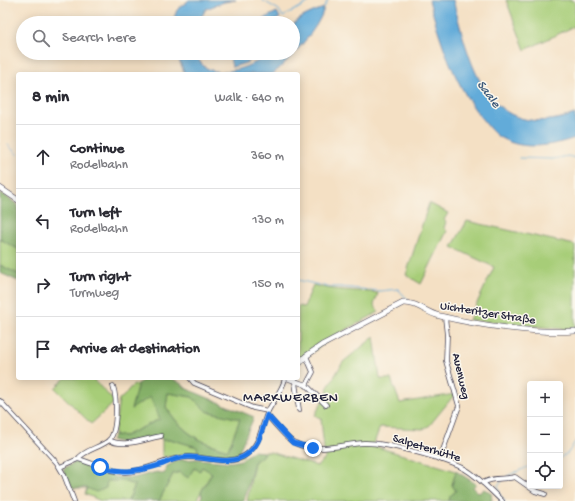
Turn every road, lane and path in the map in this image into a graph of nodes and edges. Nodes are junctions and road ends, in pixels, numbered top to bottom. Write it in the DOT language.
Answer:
graph roads {
  1 [pos="0,188"];
  2 [pos="16,199"];
  3 [pos="445,317"];
  4 [pos="575,331"];
  5 [pos="306,356"];
  6 [pos="300,363"];
  7 [pos="192,380"];
  8 [pos="286,380"];
  9 [pos="290,380"];
  10 [pos="294,382"];
  11 [pos="306,385"];
  12 [pos="113,386"];
  13 [pos="0,401"];
  14 [pos="326,405"];
  15 [pos="299,410"];
  16 [pos="268,413"];
  17 [pos="161,436"];
  18 [pos="109,440"];
  19 [pos="78,459"];
  20 [pos="442,460"];
  21 [pos="60,467"];
  22 [pos="484,483"];
  23 [pos="545,494"];
  24 [pos="74,501"];
  25 [pos="502,501"];
  1 -- 2 [label="main road"];
  3 -- 4 [label="main road, Uichteritzer Straße"];
  3 -- 5 [label="main road, Uichteritzer Straße"];
  3 -- 20 [label="street, Auenweg"];
  5 -- 6 [label="main road, Uichteritzer Straße"];
  5 -- 11 [label="street"];
  7 -- 16 [label="street"];
  8 -- 16 [label="street"];
  9 -- 10 [label="street"];
  10 -- 11 [label="street"];
  10 -- 15 [label="street"];
  11 -- 14 [label="street"];
  12 -- 18 [label="street"];
  13 -- 21 [label="street"];
  16 -- 19 [label="street"];
  16 -- 20 [label="street, Salpeterhütte"];
  17 -- 18 [label="street"];
  18 -- 19 [label="street"];
  19 -- 21 [label="street"];
  20 -- 22 [label="street, Salpeterhütte"];
  21 -- 24 [label="street"];
  22 -- 23 [label="street"];
  22 -- 25 [label="street, Salpeterhütte"];
}
